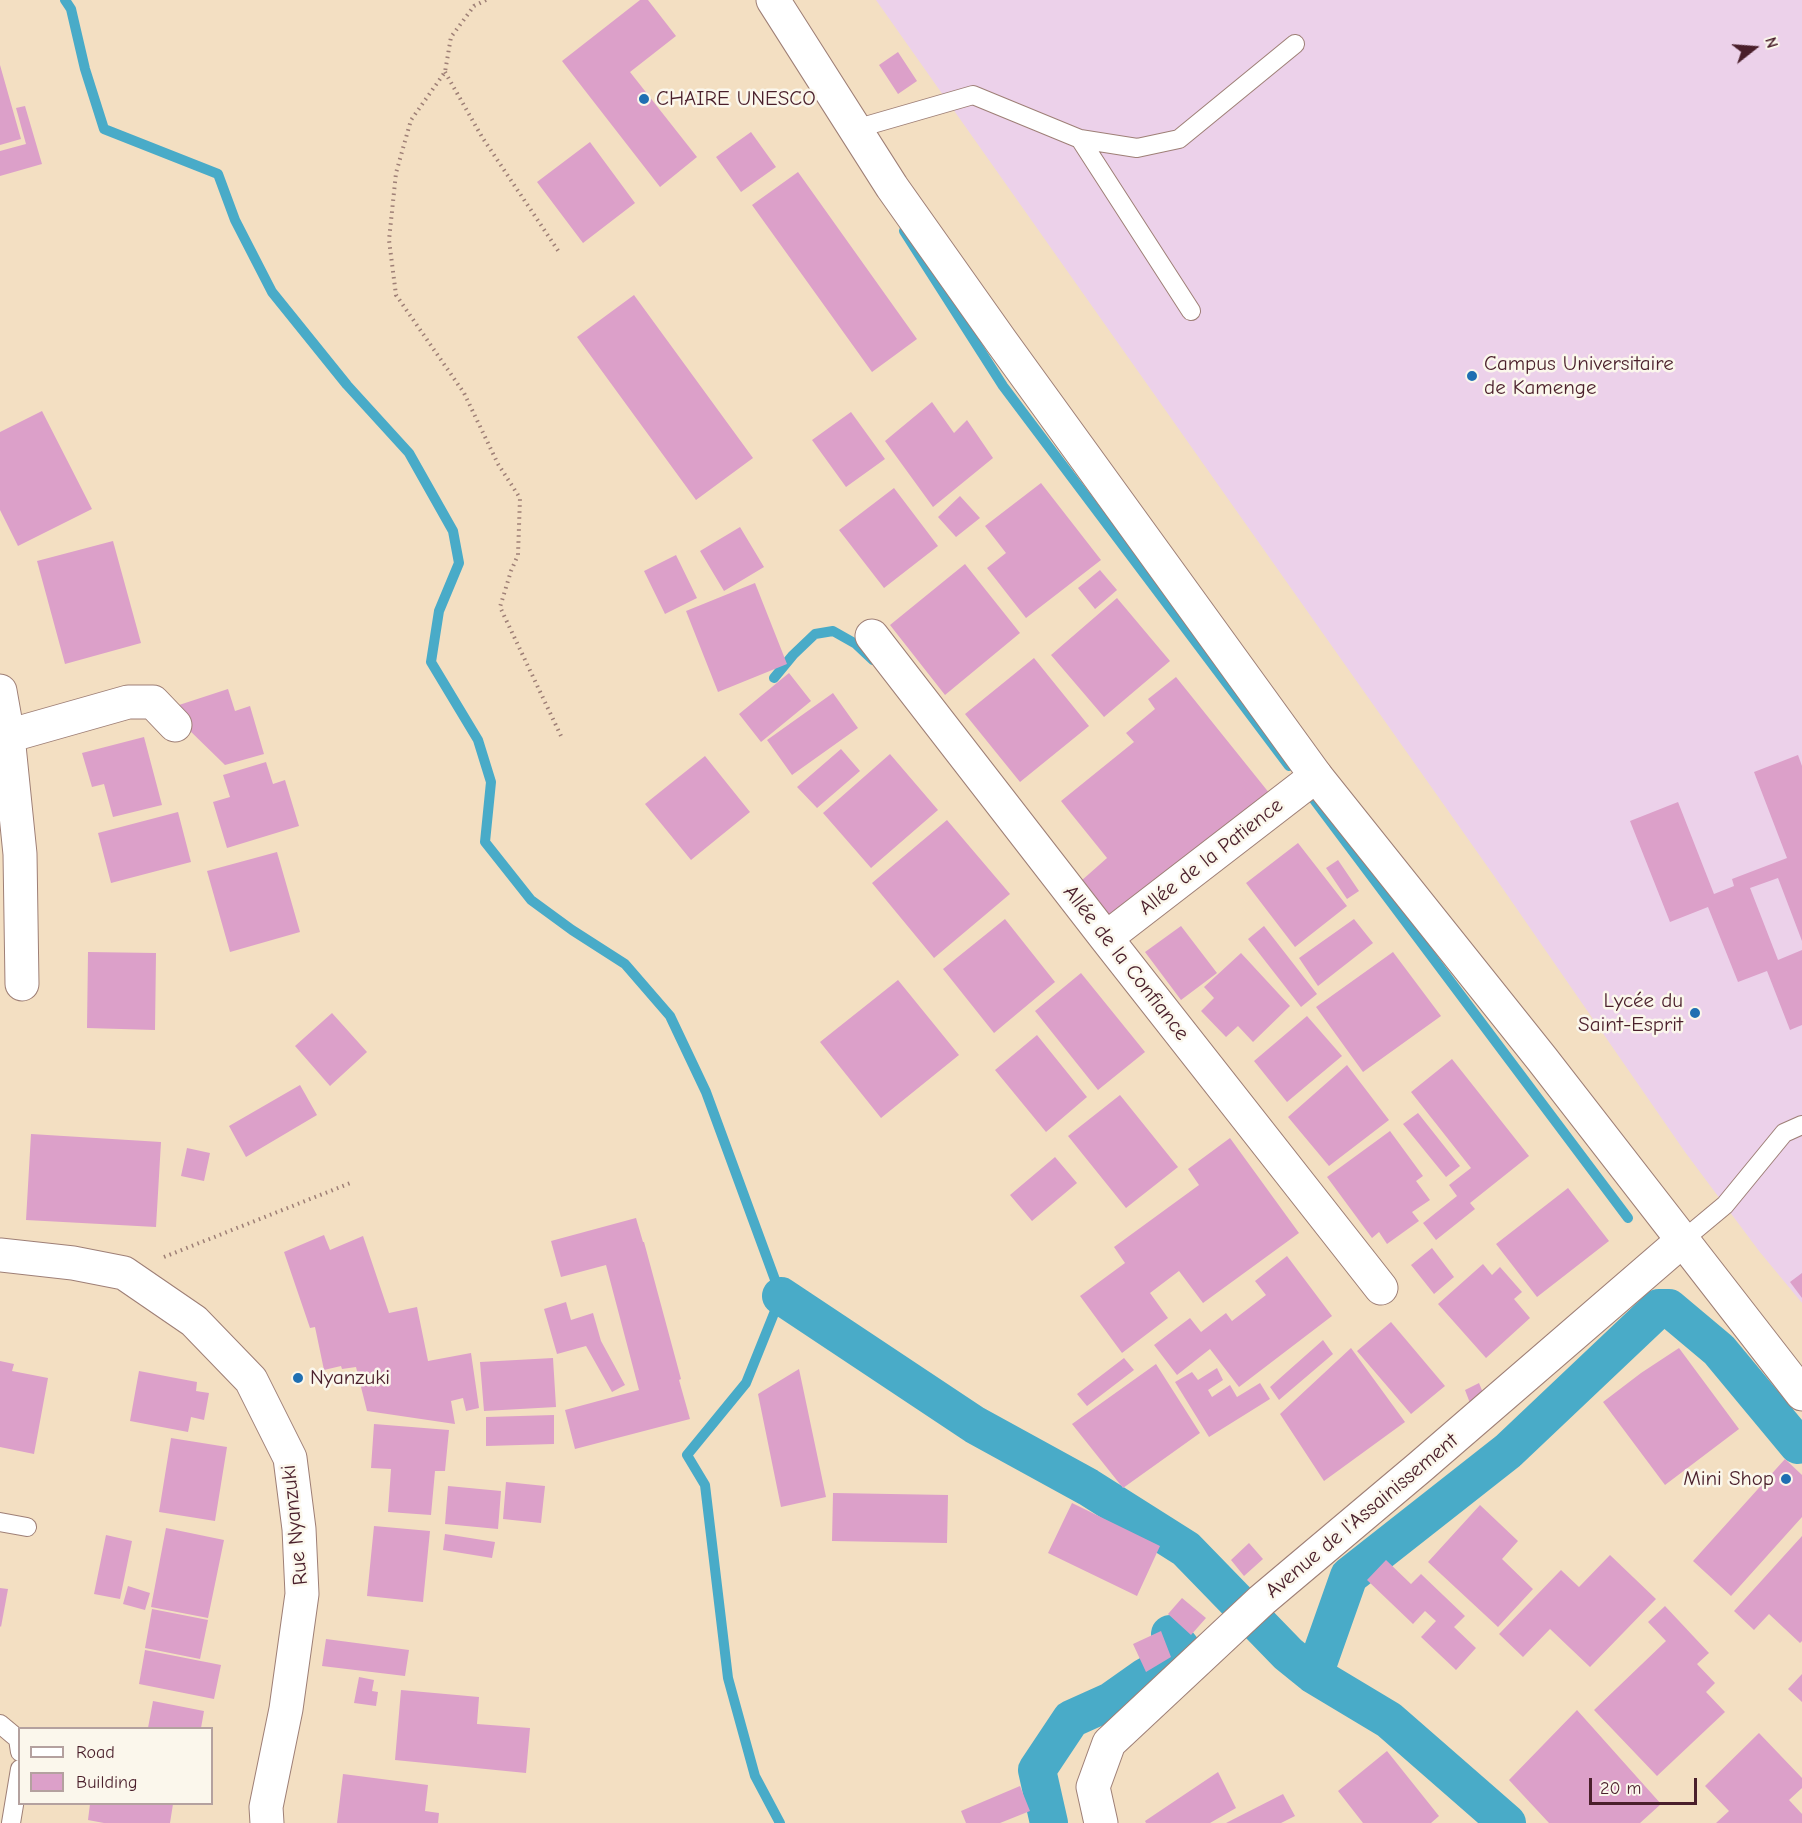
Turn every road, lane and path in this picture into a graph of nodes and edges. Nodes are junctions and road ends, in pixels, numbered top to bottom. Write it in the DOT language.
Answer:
graph roads {
  1 [pos="486,0"];
  2 [pos="773,0"];
  3 [pos="1295,44"];
  4 [pos="445,72"];
  5 [pos="855,129"];
  6 [pos="1080,139"];
  7 [pos="559,252"];
  8 [pos="1191,311"];
  9 [pos="872,636"];
  10 [pos="0,691"];
  11 [pos="175,725"];
  12 [pos="8,736"];
  13 [pos="561,736"];
  14 [pos="1316,776"];
  15 [pos="1106,938"];
  16 [pos="22,984"];
  17 [pos="1802,1125"];
  18 [pos="353,1182"];
  19 [pos="1683,1240"];
  20 [pos="0,1255"];
  21 [pos="124,1273"];
  22 [pos="1381,1288"];
  23 [pos="1802,1394"];
  24 [pos="0,1522"];
  25 [pos="27,1527"];
  26 [pos="0,1724"];
  27 [pos="18,1739"];
  28 [pos="18,1781"];
  29 [pos="11,1823"];
  30 [pos="267,1823"];
  31 [pos="1101,1823"];
  1 -- 4 [label="path"];
  2 -- 5 [label="street"];
  3 -- 6 [label="lane"];
  4 -- 7 [label="path"];
  4 -- 13 [label="path"];
  5 -- 6 [label="lane"];
  5 -- 14 [label="street"];
  6 -- 8 [label="lane"];
  9 -- 15 [label="street, Allée de la Confiance"];
  10 -- 12 [label="street"];
  11 -- 12 [label="street"];
  12 -- 16 [label="street"];
  14 -- 15 [label="street, Allée de la Patience"];
  14 -- 19 [label="street"];
  15 -- 22 [label="street, Allée de la Confiance"];
  17 -- 19 [label="lane"];
  18 -- 21 [label="path"];
  19 -- 23 [label="street"];
  19 -- 31 [label="street, Avenue de l'Assainissement"];
  20 -- 21 [label="street, Rue Nyanzuki"];
  21 -- 30 [label="street, Rue Nyanzuki"];
  24 -- 25 [label="lane"];
  26 -- 27 [label="lane"];
  28 -- 29 [label="lane"];
}
